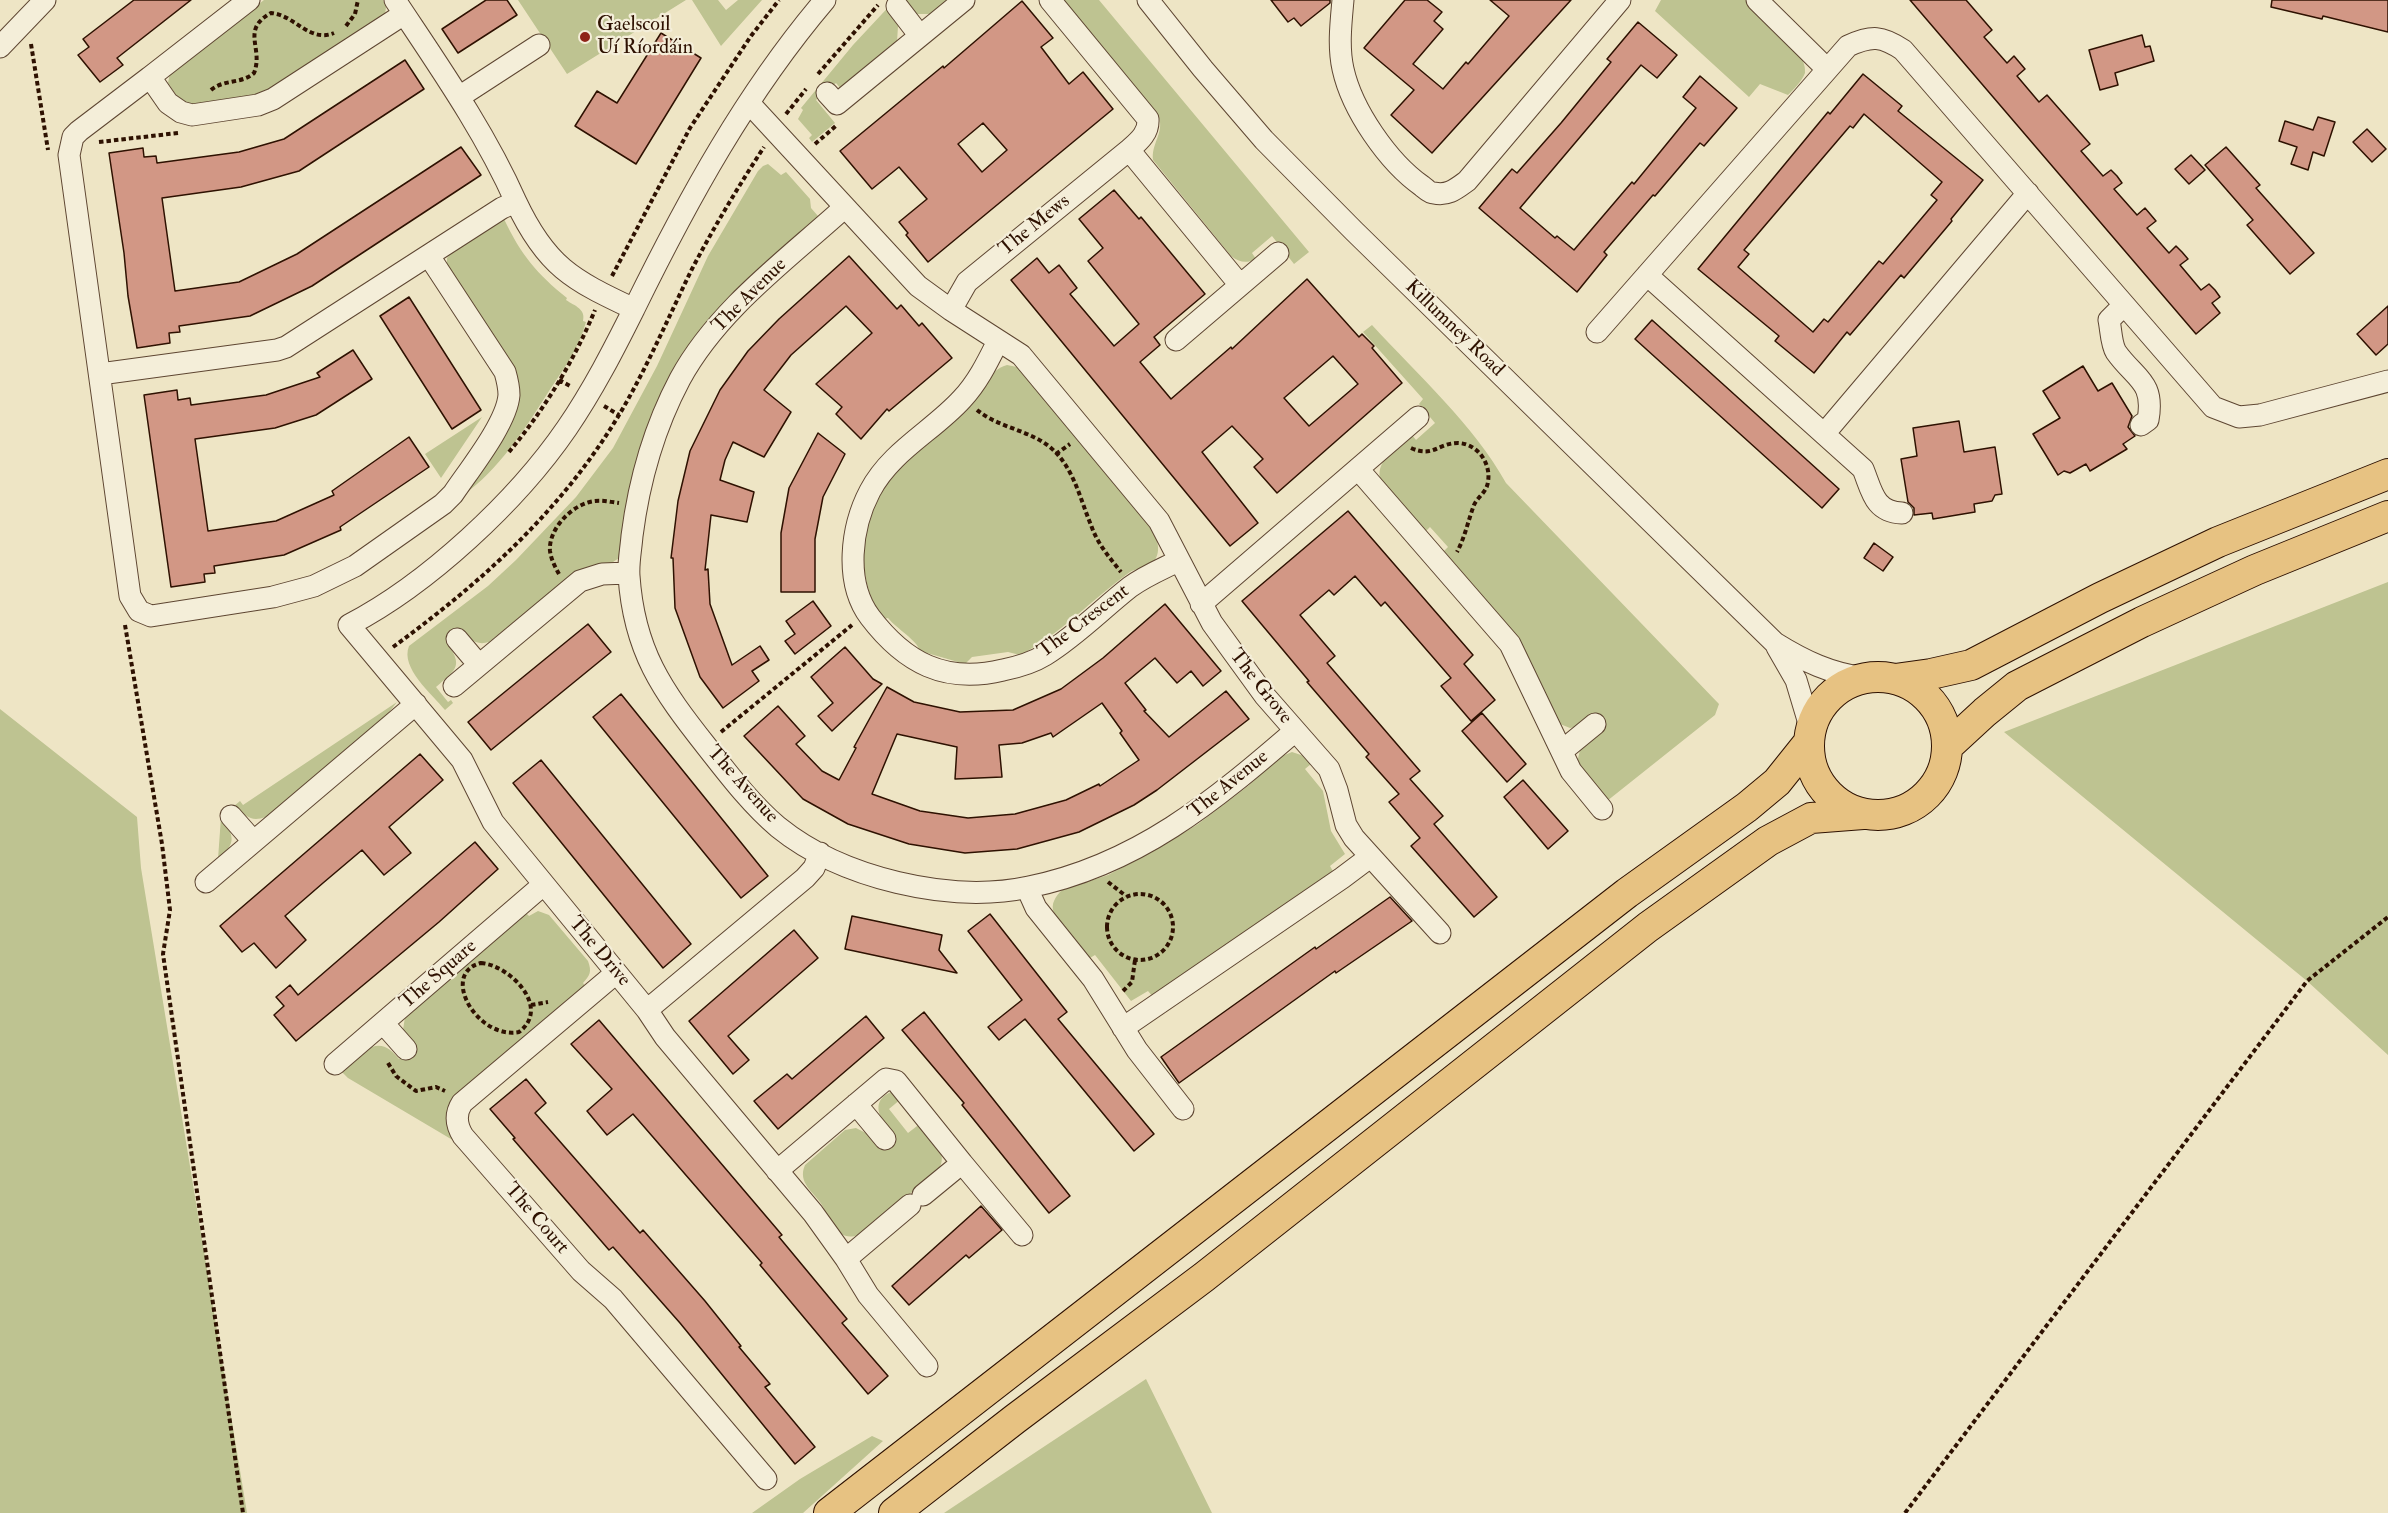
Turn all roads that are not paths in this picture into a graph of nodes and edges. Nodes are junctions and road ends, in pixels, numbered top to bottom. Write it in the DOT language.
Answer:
graph roads {
  1 [pos="45,0"];
  2 [pos="249,0"];
  3 [pos="825,0"];
  4 [pos="964,0"];
  5 [pos="1050,0"];
  6 [pos="1148,0"];
  7 [pos="1343,0"];
  8 [pos="1620,0"];
  9 [pos="1757,0"];
  10 [pos="890,3"];
  11 [pos="400,7"];
  12 [pos="920,36"];
  13 [pos="539,45"];
  14 [pos="0,47"];
  15 [pos="1827,69"];
  16 [pos="150,77"];
  17 [pos="820,86"];
  18 [pos="459,97"];
  19 [pos="749,103"];
  20 [pos="1129,150"];
  21 [pos="2028,193"];
  22 [pos="516,202"];
  23 [pos="845,207"];
  24 [pos="1278,253"];
  25 [pos="429,256"];
  26 [pos="1647,275"];
  27 [pos="1240,285"];
  28 [pos="2124,305"];
  29 [pos="634,309"];
  30 [pos="951,310"];
  31 [pos="1597,332"];
  32 [pos="1176,339"];
  33 [pos="998,341"];
  34 [pos="100,374"];
  35 [pos="2388,381"];
  36 [pos="1418,417"];
  37 [pos="2141,425"];
  38 [pos="1824,434"];
  39 [pos="1358,469"];
  40 [pos="2388,474"];
  41 [pos="1902,513"];
  42 [pos="2388,516"];
  43 [pos="1178,561"];
  44 [pos="628,573"];
  45 [pos="1201,604"];
  46 [pos="457,639"];
  47 [pos="1775,643"];
  48 [pos="479,664"];
  49 [pos="1865,678"];
  50 [pos="1895,679"];
  51 [pos="454,686"];
  52 [pos="416,704"];
  53 [pos="1595,724"];
  54 [pos="1295,731"];
  55 [pos="1810,736"];
  56 [pos="1947,747"];
  57 [pos="1562,751"];
  58 [pos="1602,809"];
  59 [pos="1863,814"];
  60 [pos="231,816"];
  61 [pos="253,841"];
  62 [pos="820,853"];
  63 [pos="1370,857"];
  64 [pos="206,882"];
  65 [pos="543,885"];
  66 [pos="1027,888"];
  67 [pos="1440,933"];
  68 [pos="616,972"];
  69 [pos="647,1010"];
  70 [pos="383,1023"];
  71 [pos="1123,1028"];
  72 [pos="406,1049"];
  73 [pos="335,1064"];
  74 [pos="856,1104"];
  75 [pos="1183,1109"];
  76 [pos="885,1139"];
  77 [pos="962,1163"];
  78 [pos="777,1170"];
  79 [pos="1022,1235"];
  80 [pos="846,1259"];
  81 [pos="927,1366"];
  82 [pos="766,1479"];
  83 [pos="829,1513"];
  84 [pos="894,1513"];
  1 -- 14 [label="street"];
  2 -- 16 [label="street"];
  3 -- 19 [label="street"];
  4 -- 12 [label="street"];
  5 -- 20 [label="street, The Mews"];
  6 -- 47 [label="street, Killumney Road"];
  7 -- 8 [label="street"];
  9 -- 15 [label="street"];
  10 -- 12 [label="street"];
  11 -- 16 [label="street"];
  11 -- 18 [label="street"];
  12 -- 17 [label="street"];
  13 -- 18 [label="street"];
  15 -- 21 [label="street"];
  15 -- 26 [label="street"];
  16 -- 34 [label="street"];
  18 -- 22 [label="street"];
  19 -- 23 [label="street"];
  19 -- 29 [label="street"];
  20 -- 27 [label="street"];
  20 -- 30 [label="street, The Mews"];
  21 -- 28 [label="street"];
  21 -- 38 [label="street"];
  22 -- 25 [label="street"];
  22 -- 29 [label="street"];
  23 -- 30 [label="street"];
  23 -- 44 [label="street, The Avenue"];
  24 -- 27 [label="street"];
  25 -- 34 [label="street"];
  25 -- 34 [label="street"];
  26 -- 31 [label="street"];
  26 -- 38 [label="street"];
  27 -- 32 [label="street"];
  28 -- 35 [label="street"];
  28 -- 37 [label="street"];
  29 -- 52 [label="street, The Drive"];
  30 -- 33 [label="street"];
  33 -- 43 [label="street"];
  33 -- 43 [label="street, The Crescent"];
  36 -- 39 [label="street"];
  38 -- 41 [label="street"];
  39 -- 45 [label="street"];
  39 -- 57 [label="street"];
  40 -- 50 [label="highway"];
  42 -- 56 [label="highway"];
  43 -- 45 [label="street"];
  44 -- 48 [label="street"];
  44 -- 62 [label="street, The Avenue"];
  45 -- 54 [label="street, The Grove"];
  46 -- 48 [label="street"];
  47 -- 49 [label="street, Killumney Road"];
  47 -- 55 [label="street, Killumney Road"];
  48 -- 51 [label="street"];
  49 -- 50 [label="highway"];
  49 -- 55 [label="highway"];
  50 -- 56 [label="highway"];
  52 -- 61 [label="street"];
  52 -- 65 [label="street, The Drive"];
  53 -- 57 [label="street"];
  54 -- 63 [label="street, The Grove"];
  54 -- 66 [label="street, The Avenue"];
  55 -- 59 [label="highway"];
  55 -- 83 [label="highway"];
  56 -- 59 [label="highway"];
  57 -- 58 [label="street"];
  59 -- 84 [label="highway"];
  60 -- 61 [label="street"];
  61 -- 64 [label="street"];
  62 -- 66 [label="street, The Avenue"];
  62 -- 69 [label="street"];
  63 -- 67 [label="street, The Grove"];
  63 -- 71 [label="street"];
  65 -- 68 [label="street, The Drive"];
  65 -- 70 [label="street, The Square"];
  66 -- 71 [label="street"];
  68 -- 69 [label="street, The Drive"];
  68 -- 82 [label="street, The Court"];
  69 -- 78 [label="street"];
  70 -- 72 [label="street"];
  70 -- 73 [label="street, The Square"];
  71 -- 75 [label="street"];
  74 -- 76 [label="street"];
  74 -- 77 [label="street"];
  74 -- 78 [label="street"];
  77 -- 79 [label="street"];
  77 -- 80 [label="street"];
  78 -- 80 [label="street"];
  80 -- 81 [label="street"];
}
